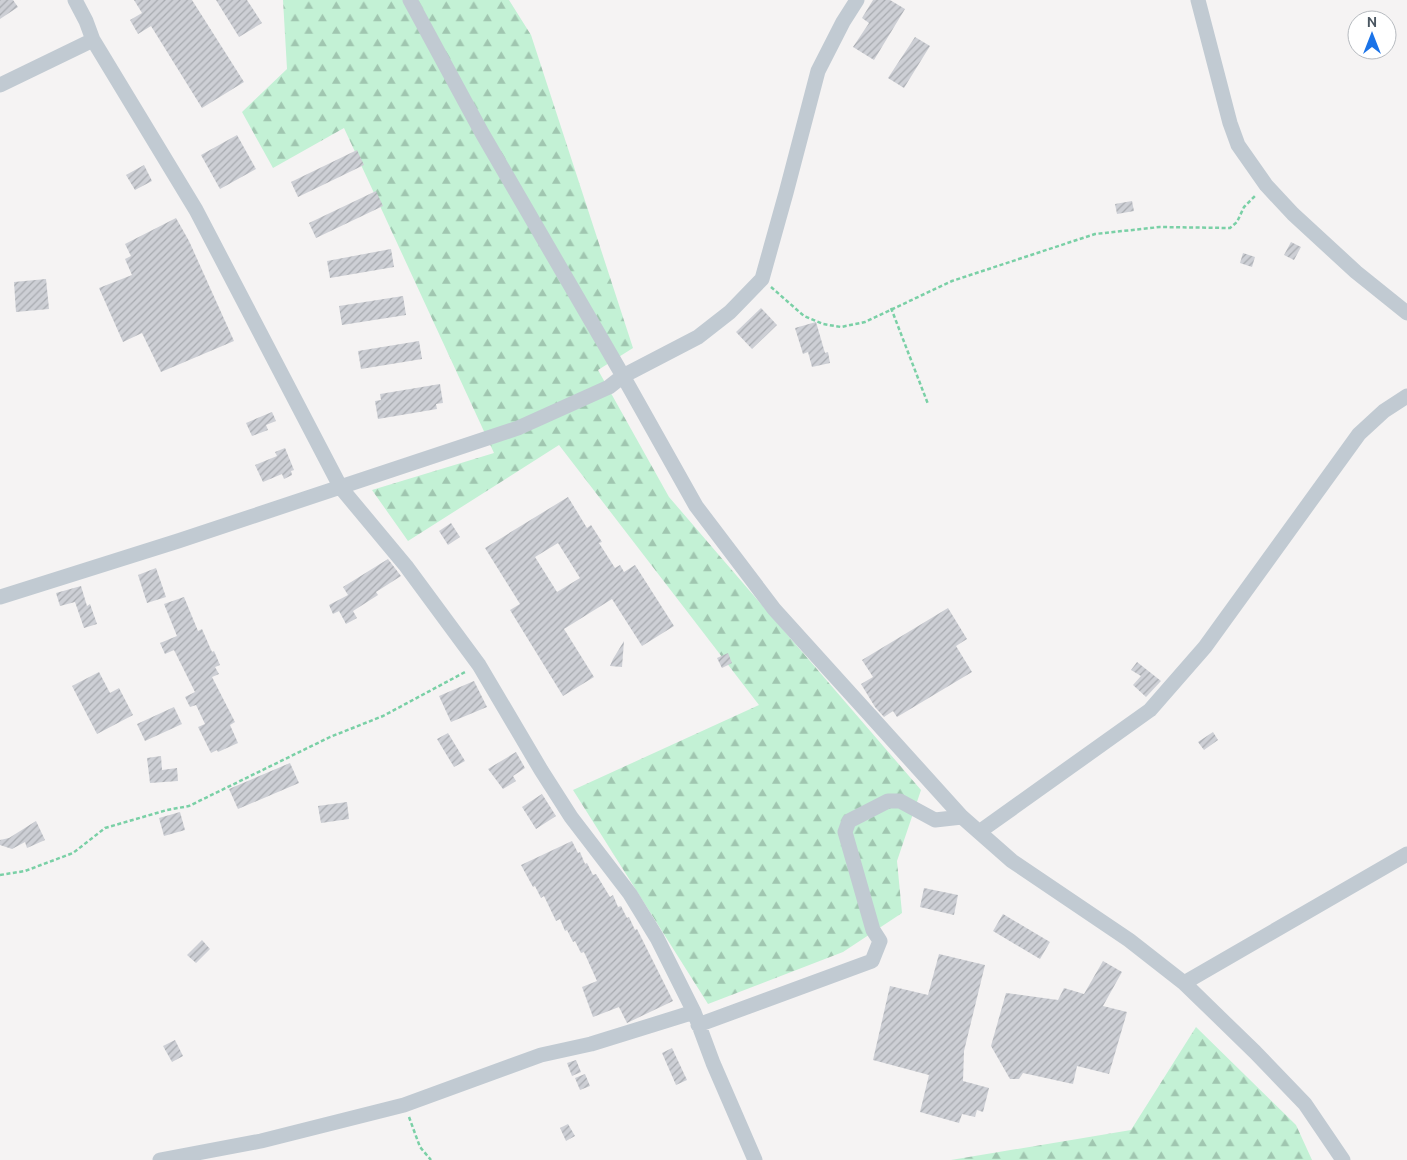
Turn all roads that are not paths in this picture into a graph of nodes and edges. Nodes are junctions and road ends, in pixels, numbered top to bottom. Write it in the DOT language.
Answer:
graph roads {
  1 [pos="75,0"];
  2 [pos="410,0"];
  3 [pos="857,0"];
  4 [pos="1198,0"];
  5 [pos="93,40"];
  6 [pos="0,85"];
  7 [pos="1407,313"];
  8 [pos="623,376"];
  9 [pos="1407,396"];
  10 [pos="341,488"];
  11 [pos="0,597"];
  12 [pos="962,817"];
  13 [pos="979,832"];
  14 [pos="1407,854"];
  15 [pos="1184,983"];
  16 [pos="696,1019"];
  17 [pos="160,1160"];
  18 [pos="754,1160"];
  19 [pos="1343,1160"];
  1 -- 5 [label="street"];
  2 -- 8 [label="street"];
  3 -- 8 [label="street"];
  4 -- 7 [label="street"];
  5 -- 6 [label="street"];
  5 -- 10 [label="street"];
  8 -- 10 [label="street"];
  8 -- 12 [label="street"];
  9 -- 13 [label="street"];
  10 -- 11 [label="street"];
  10 -- 16 [label="street"];
  12 -- 13 [label="street"];
  12 -- 16 [label="street"];
  13 -- 15 [label="street"];
  14 -- 15 [label="street"];
  15 -- 19 [label="street"];
  16 -- 17 [label="street"];
  16 -- 18 [label="street"];
}
